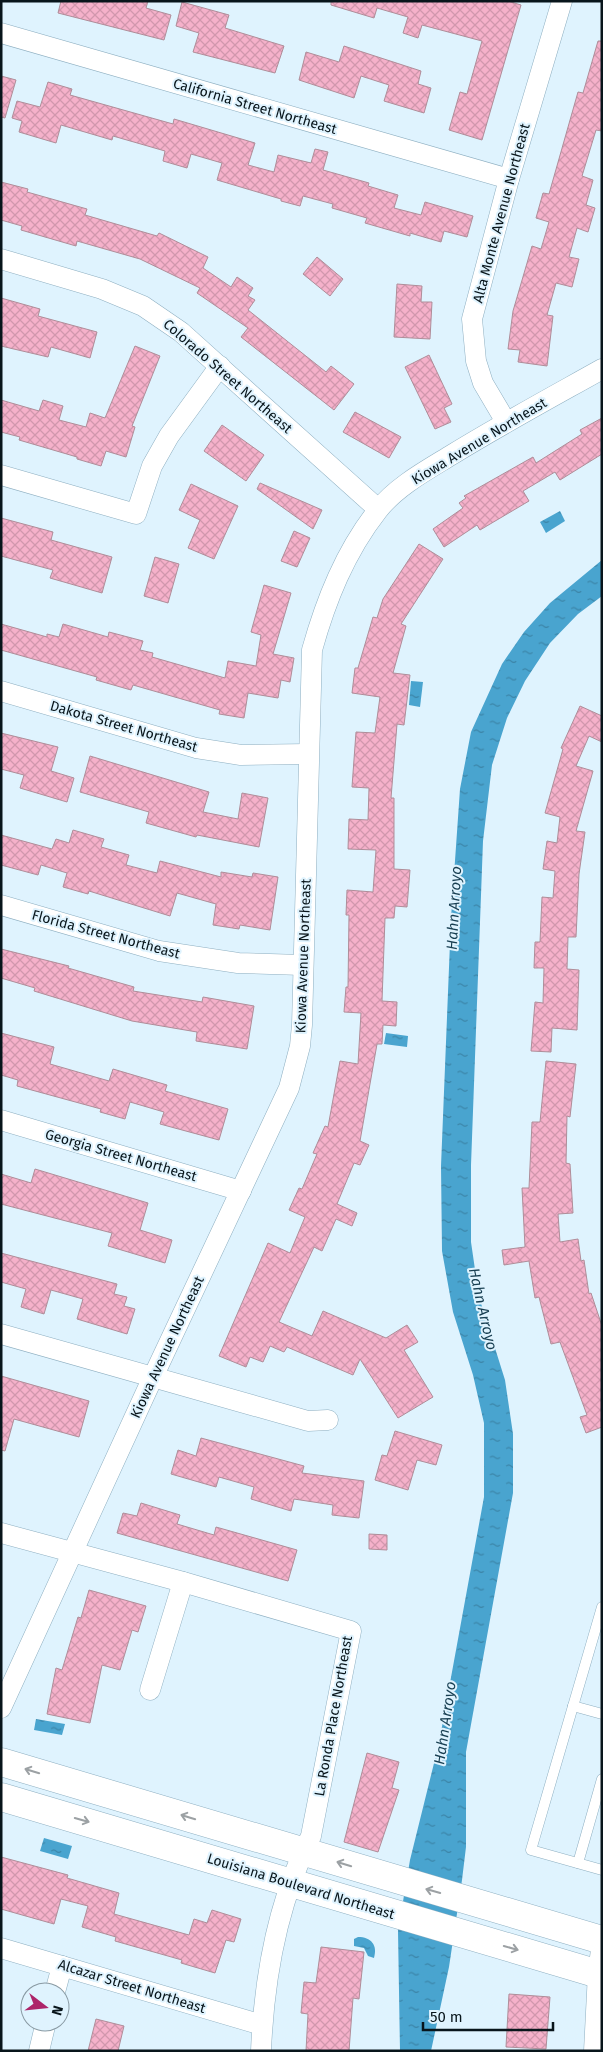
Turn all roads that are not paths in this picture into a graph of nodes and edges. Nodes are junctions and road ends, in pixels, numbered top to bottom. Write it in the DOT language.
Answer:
graph roads {
  1 [pos="562,1"];
  2 [pos="1,33"];
  3 [pos="509,179"];
  4 [pos="1,259"];
  5 [pos="220,366"];
  6 [pos="602,370"];
  7 [pos="506,422"];
  8 [pos="1,475"];
  9 [pos="378,509"];
  10 [pos="1,691"];
  11 [pos="308,754"];
  12 [pos="1,905"];
  13 [pos="302,965"];
  14 [pos="1,1120"];
  15 [pos="241,1190"];
  16 [pos="1,1334"];
  17 [pos="153,1377"];
  18 [pos="328,1420"];
  19 [pos="1,1533"];
  20 [pos="73,1552"];
  21 [pos="183,1582"];
  22 [pos="602,1607"];
  23 [pos="150,1690"];
  24 [pos="573,1706"];
  25 [pos="1,1708"];
  26 [pos="602,1714"];
  27 [pos="1,1762"];
  28 [pos="602,1779"];
  29 [pos="1,1797"];
  30 [pos="303,1852"];
  31 [pos="578,1863"];
  32 [pos="602,1870"];
  33 [pos="293,1882"];
  34 [pos="602,1941"];
  35 [pos="1,1948"];
  36 [pos="62,1966"];
  37 [pos="600,1974"];
  38 [pos="58,1982"];
  39 [pos="262,2025"];
  40 [pos="44,2032"];
  41 [pos="39,2051"];
  42 [pos="261,2051"];
  43 [pos="594,2051"];
  1 -- 3 [label="street, Alta Monte Avenue Northeast"];
  2 -- 3 [label="street, California Street Northeast"];
  3 -- 7 [label="street, Alta Monte Avenue Northeast"];
  4 -- 5 [label="street, Colorado Street Northeast"];
  5 -- 8 [label="street"];
  5 -- 9 [label="street, Colorado Street Northeast"];
  6 -- 7 [label="street, Kiowa Avenue Northeast"];
  7 -- 9 [label="street, Kiowa Avenue Northeast"];
  9 -- 11 [label="street, Kiowa Avenue Northeast"];
  10 -- 11 [label="street, Dakota Street Northeast"];
  11 -- 13 [label="street, Kiowa Avenue Northeast"];
  12 -- 13 [label="street, Florida Street Northeast"];
  13 -- 15 [label="street, Kiowa Avenue Northeast"];
  14 -- 15 [label="street, Georgia Street Northeast"];
  15 -- 17 [label="street, Kiowa Avenue Northeast"];
  16 -- 17 [label="street"];
  17 -- 18 [label="street"];
  17 -- 20 [label="street, Kiowa Avenue Northeast"];
  19 -- 20 [label="street, La Ronda Place Northeast"];
  20 -- 21 [label="street, La Ronda Place Northeast"];
  20 -- 25 [label="street, Kiowa Avenue Northeast"];
  21 -- 23 [label="street"];
  21 -- 30 [label="street, La Ronda Place Northeast"];
  22 -- 24 [label="lane"];
  24 -- 26 [label="lane"];
  24 -- 31 [label="lane"];
  30 -- 27 [label="main road, one-way"];
  28 -- 31 [label="lane"];
  29 -- 33 [label="main road, Louisiana Boulevard Northeast, one-way"];
  30 -- 33 [label="street"];
  34 -- 30 [label="main road, one-way"];
  31 -- 32 [label="lane"];
  33 -- 37 [label="main road, Louisiana Boulevard Northeast, one-way"];
  33 -- 39 [label="street"];
  34 -- 37 [label="street"];
  35 -- 36 [label="street, Alcazar Street Northeast"];
  36 -- 38 [label="street"];
  36 -- 39 [label="street, Alcazar Street Northeast"];
  37 -- 43 [label="street"];
  39 -- 42 [label="street"];
  40 -- 41 [label="street"];
}
